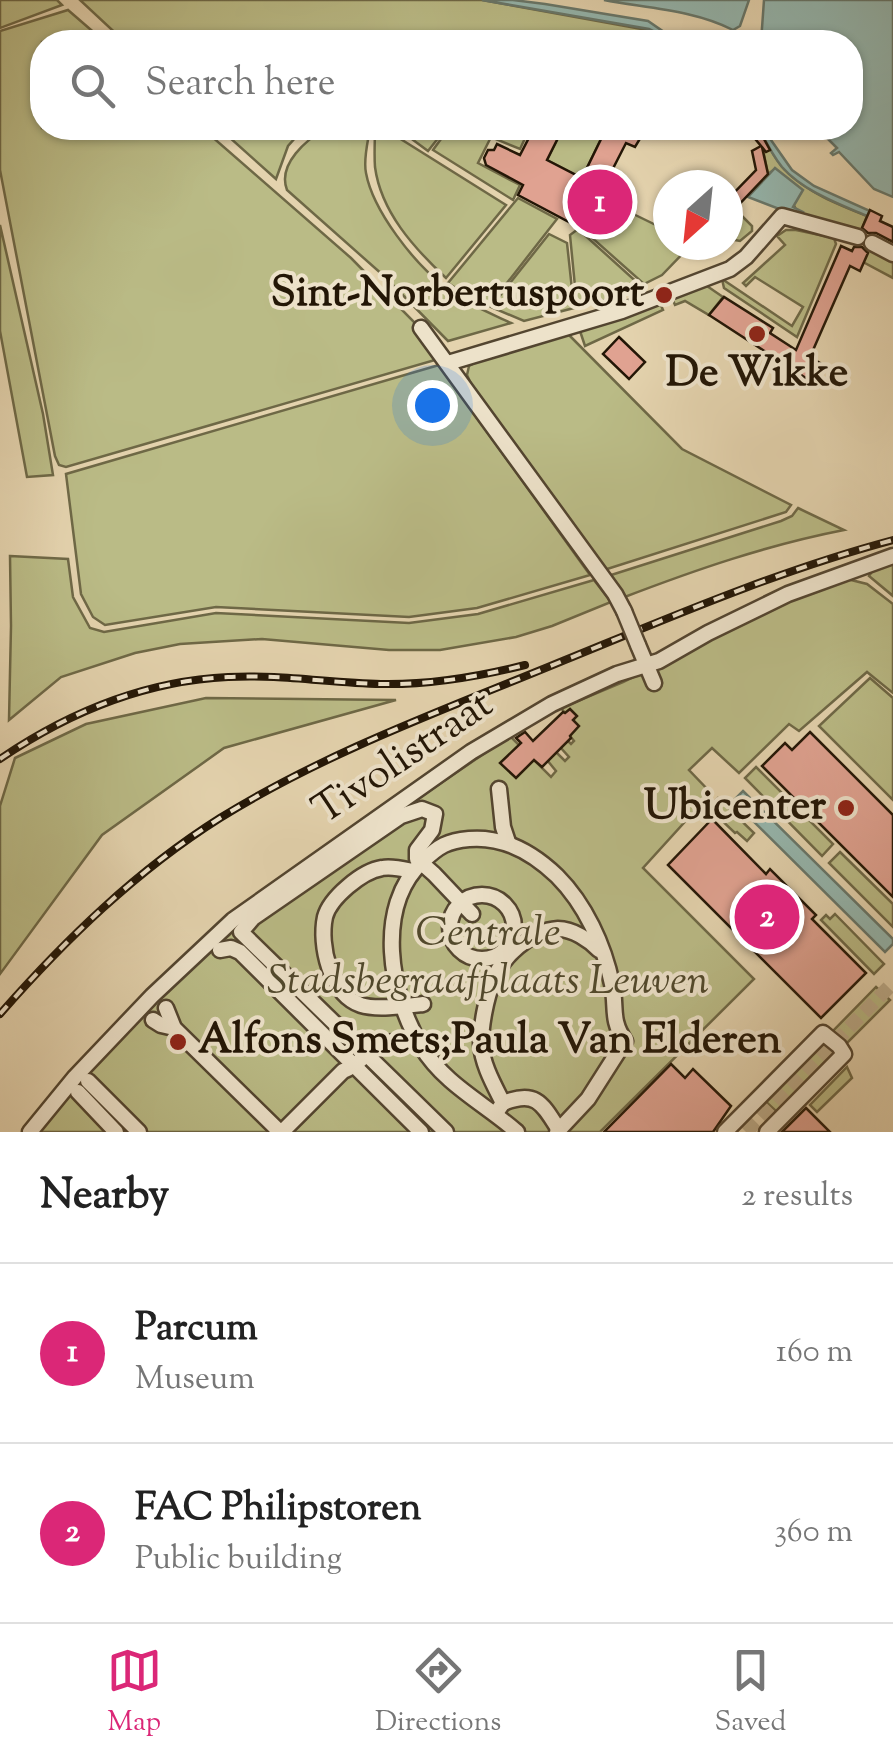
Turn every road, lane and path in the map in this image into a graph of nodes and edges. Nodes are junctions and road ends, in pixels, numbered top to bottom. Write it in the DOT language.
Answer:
graph roads {
  1 [pos="893,254"];
  2 [pos="421,328"];
  3 [pos="448,363"];
  4 [pos="893,556"];
  5 [pos="646,665"];
  6 [pos="654,683"];
  7 [pos="498,789"];
  8 [pos="508,842"];
  9 [pos="417,867"];
  10 [pos="462,902"];
  11 [pos="472,914"];
  12 [pos="220,950"];
  13 [pos="602,952"];
  14 [pos="423,1004"];
  15 [pos="402,1006"];
  16 [pos="166,1008"];
  17 [pos="153,1020"];
  18 [pos="174,1028"];
  19 [pos="421,1045"];
  20 [pos="361,1061"];
  21 [pos="500,1108"];
  22 [pos="749,1108"];
  23 [pos="768,1130"];
  24 [pos="558,1131"];
  25 [pos="30,1132"];
  26 [pos="116,1132"];
  27 [pos="139,1132"];
  28 [pos="281,1132"];
  29 [pos="421,1132"];
  30 [pos="446,1132"];
  31 [pos="517,1132"];
  32 [pos="725,1132"];
  1 -- 3 [label="street"];
  2 -- 3 [label="street"];
  3 -- 5 [label="street, bridge"];
  4 -- 5 [label="street, Tivolistraat"];
  5 -- 6 [label="street"];
  5 -- 25 [label="street, Tivolistraat"];
  7 -- 8 [label="street"];
  8 -- 9 [label="street"];
  8 -- 13 [label="street"];
  9 -- 10 [label="street"];
  9 -- 15 [label="street"];
  9 -- 15 [label="street"];
  9 -- 20 [label="street"];
  10 -- 10 [label="street"];
  10 -- 11 [label="street"];
  12 -- 20 [label="street"];
  13 -- 21 [label="street"];
  13 -- 24 [label="street"];
  14 -- 15 [label="street"];
  15 -- 19 [label="street"];
  16 -- 18 [label="street"];
  17 -- 18 [label="street"];
  18 -- 28 [label="street"];
  19 -- 20 [label="street"];
  19 -- 21 [label="street"];
  20 -- 28 [label="street"];
  20 -- 29 [label="street"];
  20 -- 30 [label="street"];
  21 -- 24 [label="street"];
  21 -- 31 [label="street"];
  22 -- 23 [label="street"];
  22 -- 23 [label="street"];
  22 -- 32 [label="street"];
  26 -- 27 [label="street"];
}
